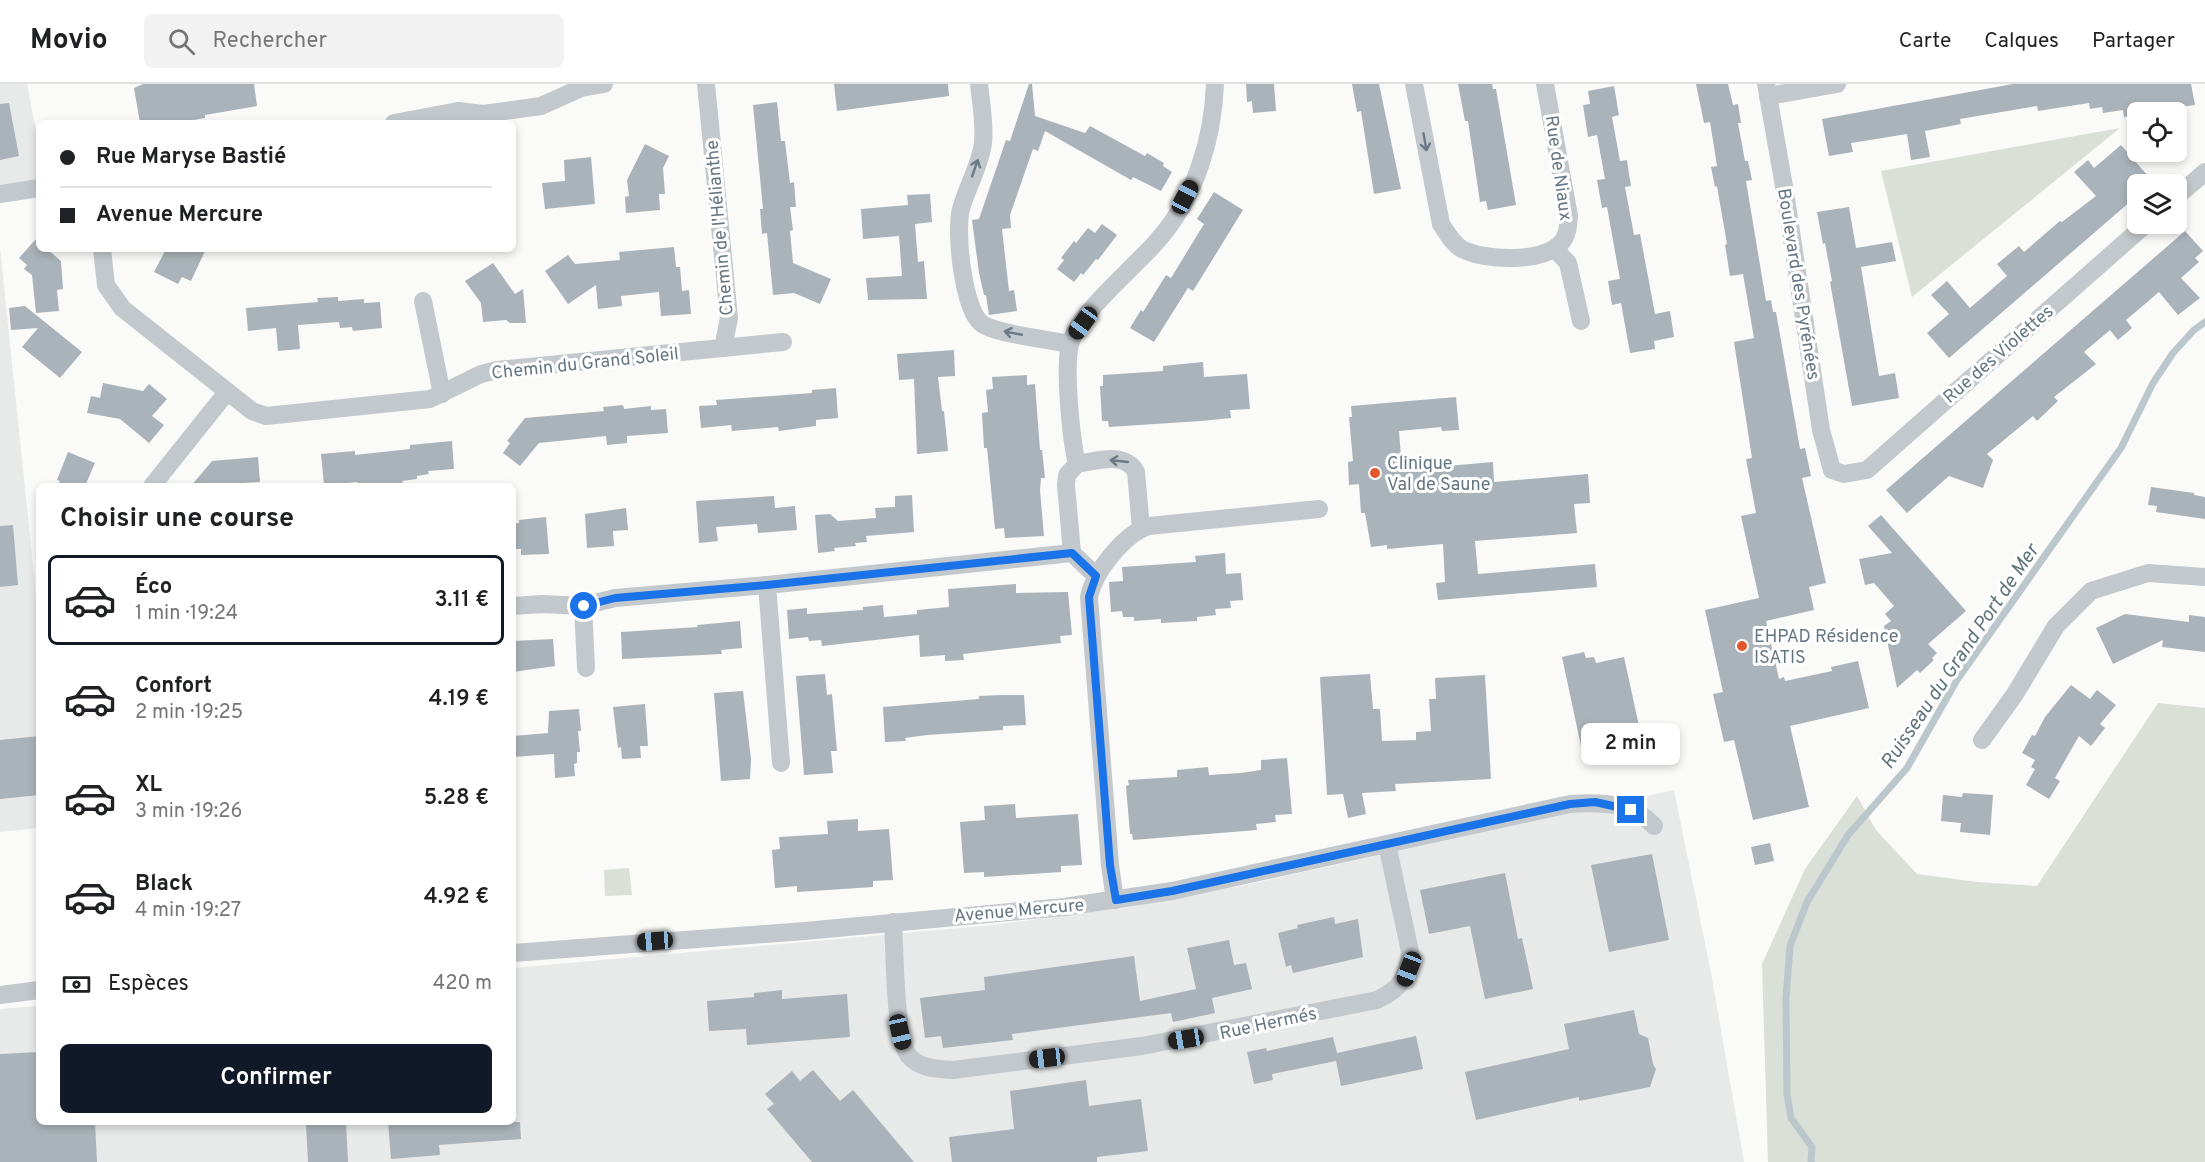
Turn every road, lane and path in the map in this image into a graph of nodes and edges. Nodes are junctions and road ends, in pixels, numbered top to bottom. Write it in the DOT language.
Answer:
graph roads {
  1 [pos="604,84"];
  2 [pos="706,84"];
  3 [pos="979,84"];
  4 [pos="1215,84"];
  5 [pos="1414,84"];
  6 [pos="1545,84"];
  7 [pos="1837,84"];
  8 [pos="1767,90"];
  9 [pos="410,120"];
  10 [pos="2205,172"];
  11 [pos="36,188"];
  12 [pos="2187,188"];
  13 [pos="0,194"];
  14 [pos="2135,234"];
  15 [pos="1555,249"];
  16 [pos="102,252"];
  17 [pos="423,301"];
  18 [pos="1581,321"];
  19 [pos="783,342"];
  20 [pos="1070,344"];
  21 [pos="723,348"];
  22 [pos="226,392"];
  23 [pos="442,394"];
  24 [pos="1077,464"];
  25 [pos="1844,474"];
  26 [pos="154,483"];
  27 [pos="1319,509"];
  28 [pos="1141,529"];
  29 [pos="1072,553"];
  30 [pos="1096,576"];
  31 [pos="2205,577"];
  32 [pos="767,585"];
  33 [pos="516,606"];
  34 [pos="584,606"];
  35 [pos="586,668"];
  36 [pos="1982,740"];
  37 [pos="781,763"];
  38 [pos="1654,826"];
  39 [pos="1387,844"];
  40 [pos="1116,900"];
  41 [pos="893,922"];
  42 [pos="516,953"];
  43 [pos="36,990"];
  44 [pos="0,995"];
  1 -- 9 [label="street"];
  2 -- 21 [label="street, Chemin de l'Hélianthe"];
  20 -- 3 [label="street, one-way"];
  4 -- 20 [label="street"];
  5 -- 15 [label="street, one-way"];
  6 -- 15 [label="street, Rue de Niaux"];
  7 -- 8 [label="street"];
  8 -- 25 [label="street, Boulevard des Pyrénées"];
  10 -- 12 [label="street"];
  11 -- 13 [label="street"];
  14 -- 25 [label="street, Rue des Violettes"];
  15 -- 18 [label="street"];
  16 -- 22 [label="street, Chemin du Grand Soleil"];
  17 -- 23 [label="street"];
  19 -- 21 [label="street"];
  20 -- 24 [label="street"];
  21 -- 23 [label="street, Chemin du Grand Soleil"];
  22 -- 23 [label="street, Chemin du Grand Soleil"];
  22 -- 26 [label="street"];
  28 -- 24 [label="street, one-way"];
  24 -- 29 [label="street"];
  27 -- 28 [label="street"];
  28 -- 30 [label="street"];
  29 -- 30 [label="street"];
  29 -- 32 [label="street"];
  30 -- 40 [label="street"];
  31 -- 36 [label="street"];
  32 -- 34 [label="street"];
  32 -- 37 [label="street"];
  33 -- 34 [label="street"];
  34 -- 35 [label="street"];
  38 -- 39 [label="street, Avenue Mercure"];
  39 -- 40 [label="street, Avenue Mercure"];
  39 -- 41 [label="street, Rue Hermés"];
  40 -- 41 [label="street, Avenue Mercure"];
  41 -- 42 [label="street, Avenue Mercure"];
  43 -- 44 [label="street"];
}
